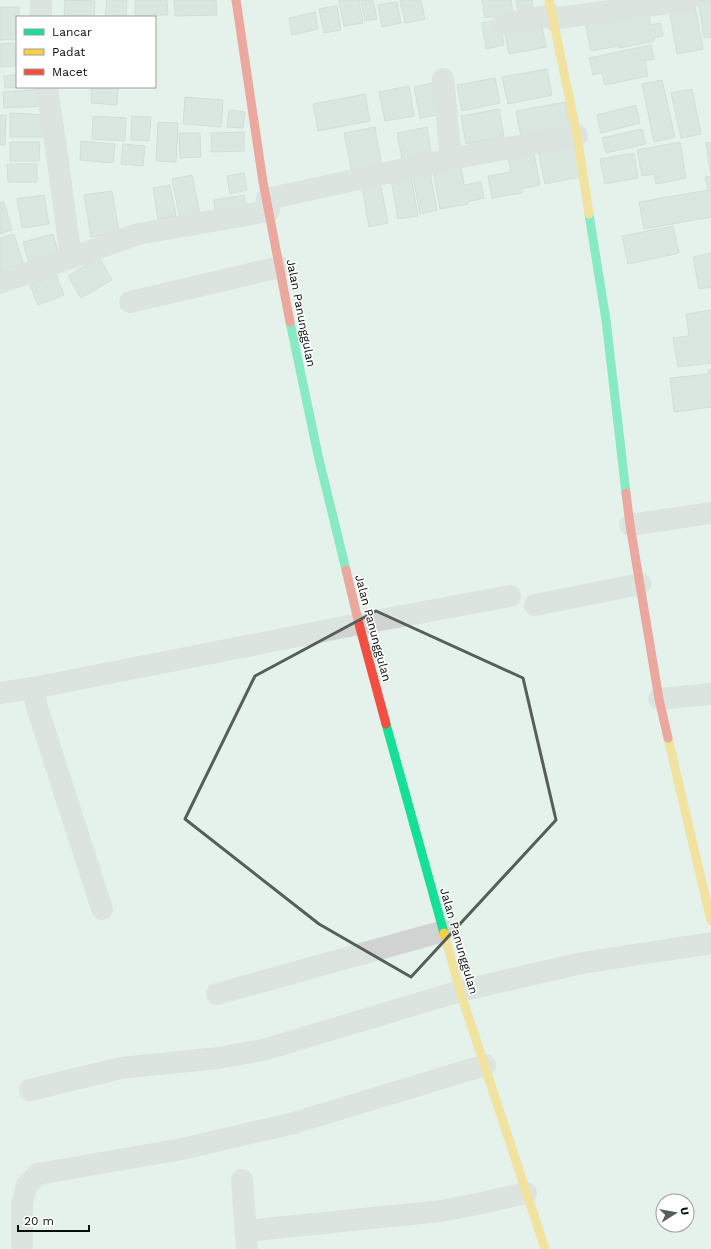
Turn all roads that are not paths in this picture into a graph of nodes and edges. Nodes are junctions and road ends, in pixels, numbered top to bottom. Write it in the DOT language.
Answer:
graph roads {
  1 [pos="41,0"];
  2 [pos="236,0"];
  3 [pos="688,0"];
  4 [pos="551,11"];
  5 [pos="41,16"];
  6 [pos="503,24"];
  7 [pos="443,79"];
  8 [pos="47,88"];
  9 [pos="576,135"];
  10 [pos="451,159"];
  11 [pos="268,205"];
  12 [pos="71,258"];
  13 [pos="280,267"];
  14 [pos="0,282"];
  15 [pos="130,302"];
  16 [pos="711,513"];
  17 [pos="630,526"];
  18 [pos="640,584"];
  19 [pos="510,596"];
  20 [pos="535,605"];
  21 [pos="359,624"];
  22 [pos="33,688"];
  23 [pos="0,693"];
  24 [pos="711,694"];
  25 [pos="659,699"];
  26 [pos="102,909"];
  27 [pos="711,922"];
  28 [pos="444,931"];
  29 [pos="711,943"];
  30 [pos="460,991"];
  31 [pos="217,994"];
  32 [pos="485,1065"];
  33 [pos="30,1090"];
  34 [pos="242,1180"];
  35 [pos="526,1193"];
  36 [pos="246,1240"];
  37 [pos="22,1249"];
  38 [pos="545,1249"];
  1 -- 5 [label="street"];
  2 -- 11 [label="main road, Jalan Panunggulan"];
  3 -- 4 [label="street"];
  4 -- 6 [label="street"];
  4 -- 9 [label="main road"];
  7 -- 10 [label="street"];
  8 -- 12 [label="street"];
  9 -- 10 [label="street"];
  9 -- 17 [label="main road"];
  10 -- 11 [label="street"];
  11 -- 12 [label="street"];
  11 -- 13 [label="main road, Jalan Panunggulan"];
  12 -- 14 [label="street"];
  13 -- 15 [label="street"];
  13 -- 21 [label="main road, Jalan Panunggulan"];
  16 -- 17 [label="street"];
  17 -- 18 [label="main road"];
  18 -- 20 [label="street"];
  18 -- 25 [label="main road"];
  19 -- 21 [label="street"];
  21 -- 22 [label="street"];
  21 -- 28 [label="main road, Jalan Panunggulan"];
  22 -- 23 [label="street"];
  22 -- 26 [label="street"];
  24 -- 25 [label="street"];
  25 -- 27 [label="main road"];
  28 -- 30 [label="main road, Jalan Panunggulan"];
  28 -- 31 [label="street"];
  29 -- 30 [label="street"];
  30 -- 32 [label="main road, Jalan Panunggulan"];
  30 -- 33 [label="street"];
  32 -- 35 [label="main road, Jalan Panunggulan"];
  32 -- 37 [label="street"];
  34 -- 36 [label="street"];
  35 -- 36 [label="street"];
  35 -- 38 [label="main road, Jalan Panunggulan"];
}
